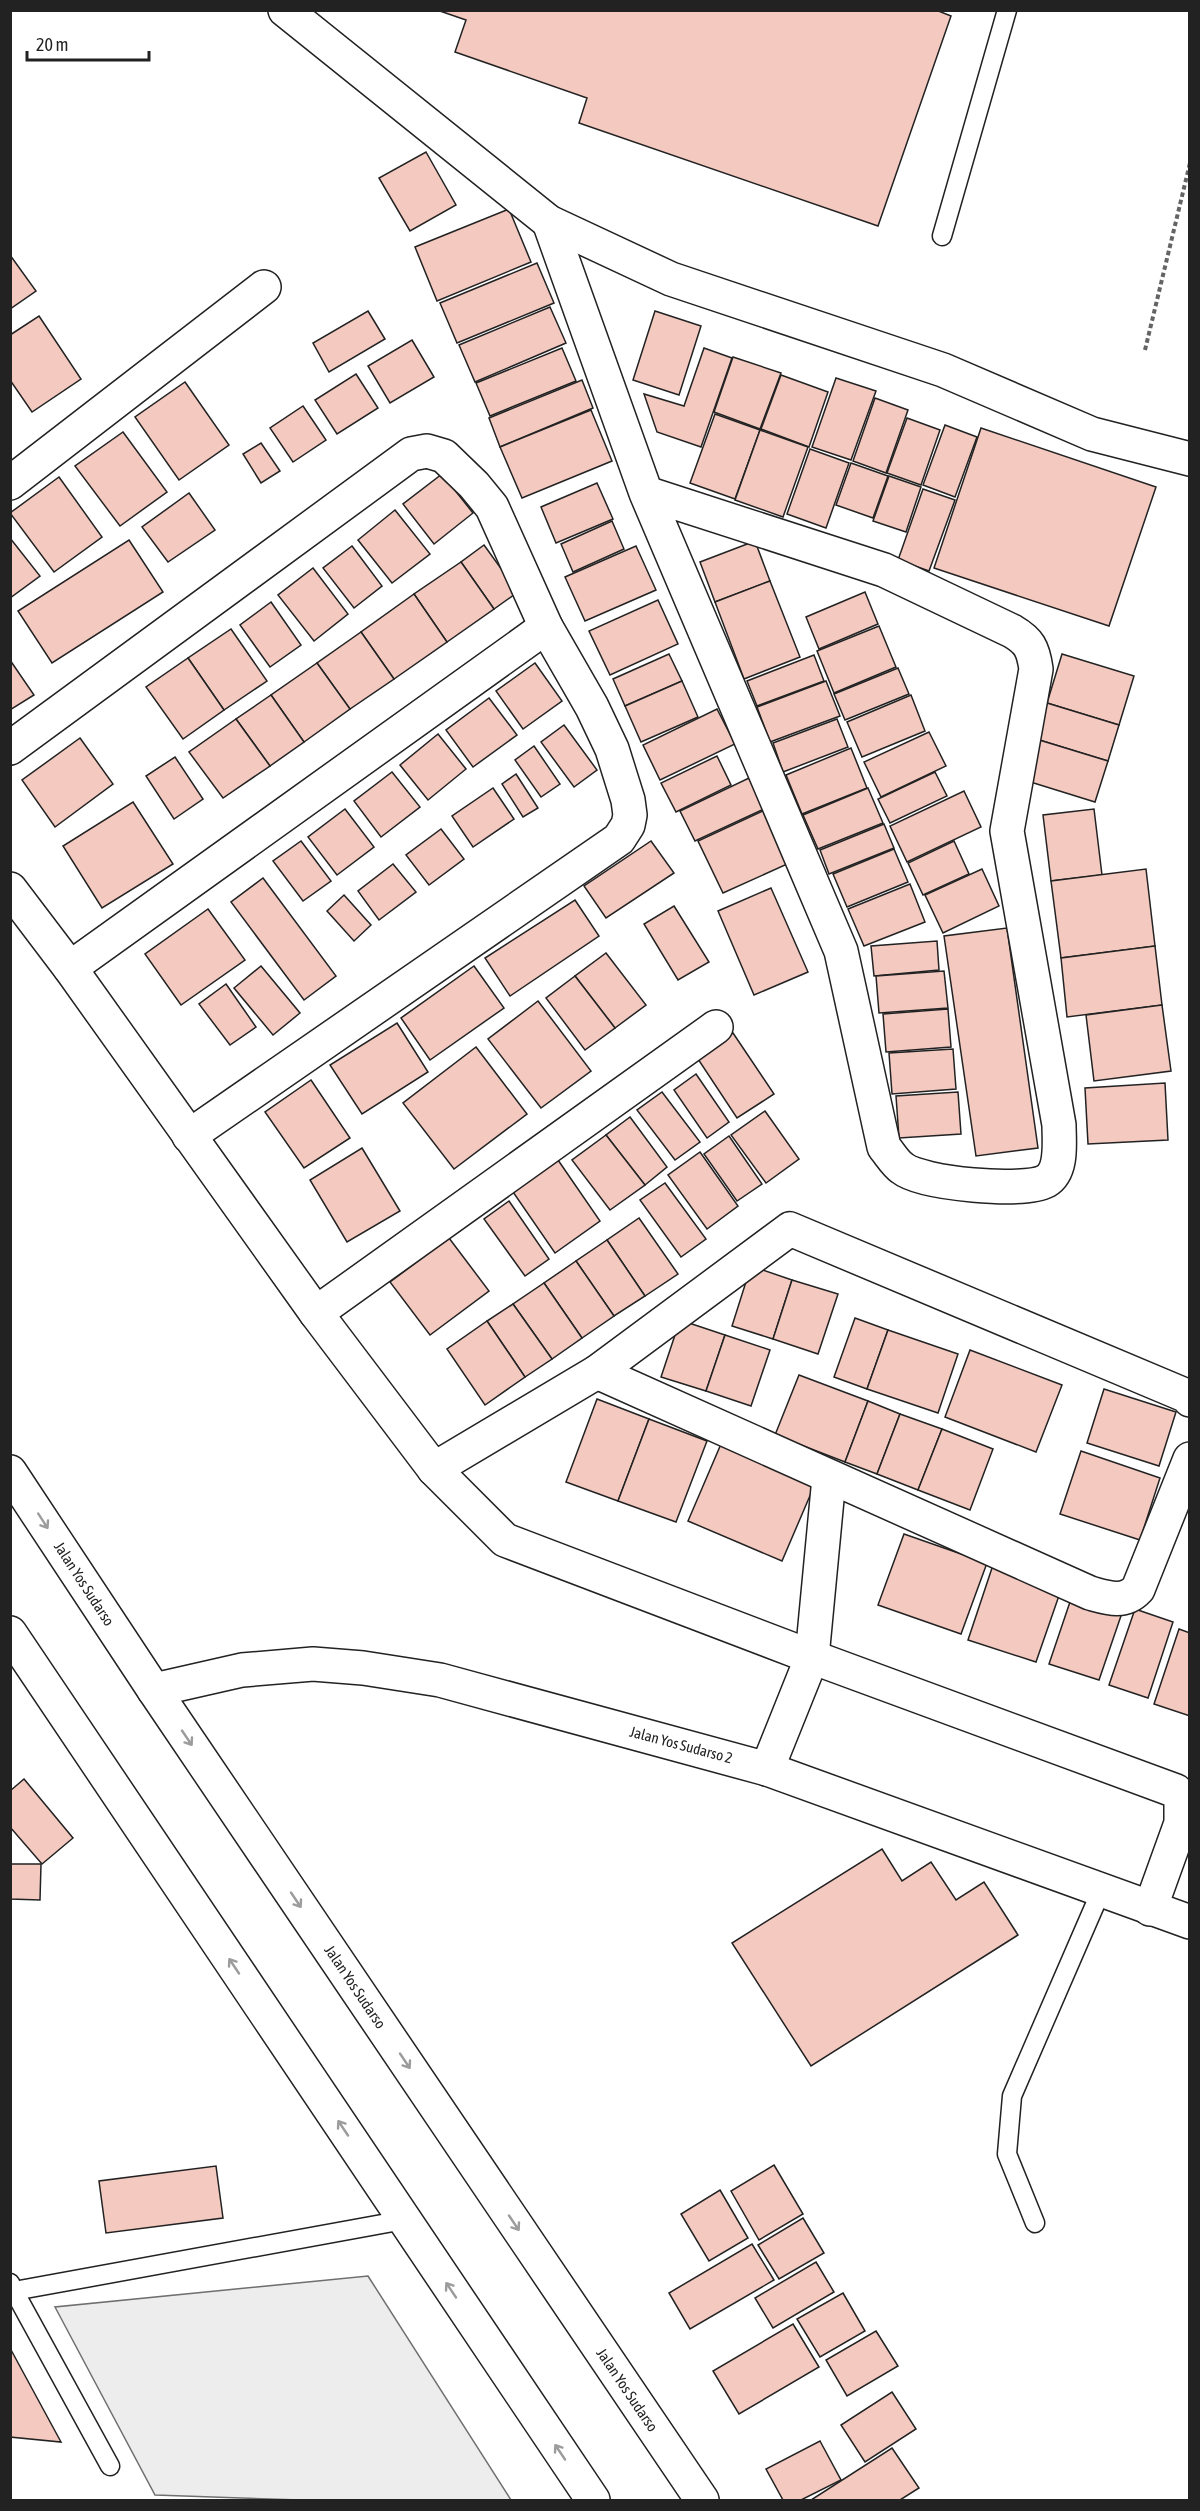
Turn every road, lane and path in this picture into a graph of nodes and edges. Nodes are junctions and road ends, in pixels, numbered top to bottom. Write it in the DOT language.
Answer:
graph roads {
  1 [pos="285,10"];
  2 [pos="1007,10"];
  3 [pos="1190,162"];
  4 [pos="549,222"];
  5 [pos="942,236"];
  6 [pos="264,287"];
  7 [pos="1145,350"];
  8 [pos="1190,459"];
  9 [pos="10,483"];
  10 [pos="646,493"];
  11 [pos="546,627"];
  12 [pos="10,748"];
  13 [pos="10,889"];
  14 [pos="70,968"];
  15 [pos="716,1027"];
  16 [pos="189,1136"];
  17 [pos="316,1313"];
  18 [pos="597,1372"];
  19 [pos="1190,1400"];
  20 [pos="1190,1459"];
  21 [pos="434,1469"];
  22 [pos="10,1472"];
  23 [pos="829,1478"];
  24 [pos="10,1634"];
  25 [pos="812,1657"];
  26 [pos="154,1690"];
  27 [pos="767,1769"];
  28 [pos="1101,1891"];
  29 [pos="1150,1909"];
  30 [pos="1190,1922"];
  31 [pos="404,2220"];
  32 [pos="1035,2223"];
  33 [pos="12,2287"];
  34 [pos="110,2466"];
  35 [pos="593,2500"];
  36 [pos="702,2500"];
  1 -- 4 [label="street"];
  2 -- 5 [label="lane"];
  3 -- 7 [label="path"];
  4 -- 8 [label="street"];
  4 -- 10 [label="street"];
  6 -- 9 [label="street"];
  10 -- 10 [label="street"];
  11 -- 12 [label="street"];
  11 -- 14 [label="street"];
  11 -- 16 [label="street"];
  13 -- 14 [label="street"];
  14 -- 16 [label="street"];
  15 -- 17 [label="street"];
  16 -- 17 [label="street"];
  17 -- 21 [label="street"];
  18 -- 19 [label="street"];
  18 -- 21 [label="street"];
  18 -- 23 [label="street"];
  20 -- 23 [label="street"];
  21 -- 25 [label="street"];
  22 -- 26 [label="street, Jalan Yos Sudarso, one-way"];
  23 -- 25 [label="street"];
  31 -- 24 [label="street, one-way"];
  25 -- 27 [label="street"];
  25 -- 29 [label="street"];
  26 -- 27 [label="street, Jalan Yos Sudarso 2"];
  26 -- 36 [label="street, Jalan Yos Sudarso, one-way"];
  27 -- 28 [label="street, Jalan Yos Sudarso 2"];
  28 -- 29 [label="street, Jalan Yos Sudarso 2"];
  28 -- 32 [label="lane"];
  29 -- 30 [label="street, Jalan Yos Sudarso 2"];
  31 -- 33 [label="lane"];
  35 -- 31 [label="street, one-way"];
  33 -- 34 [label="lane"];
}
